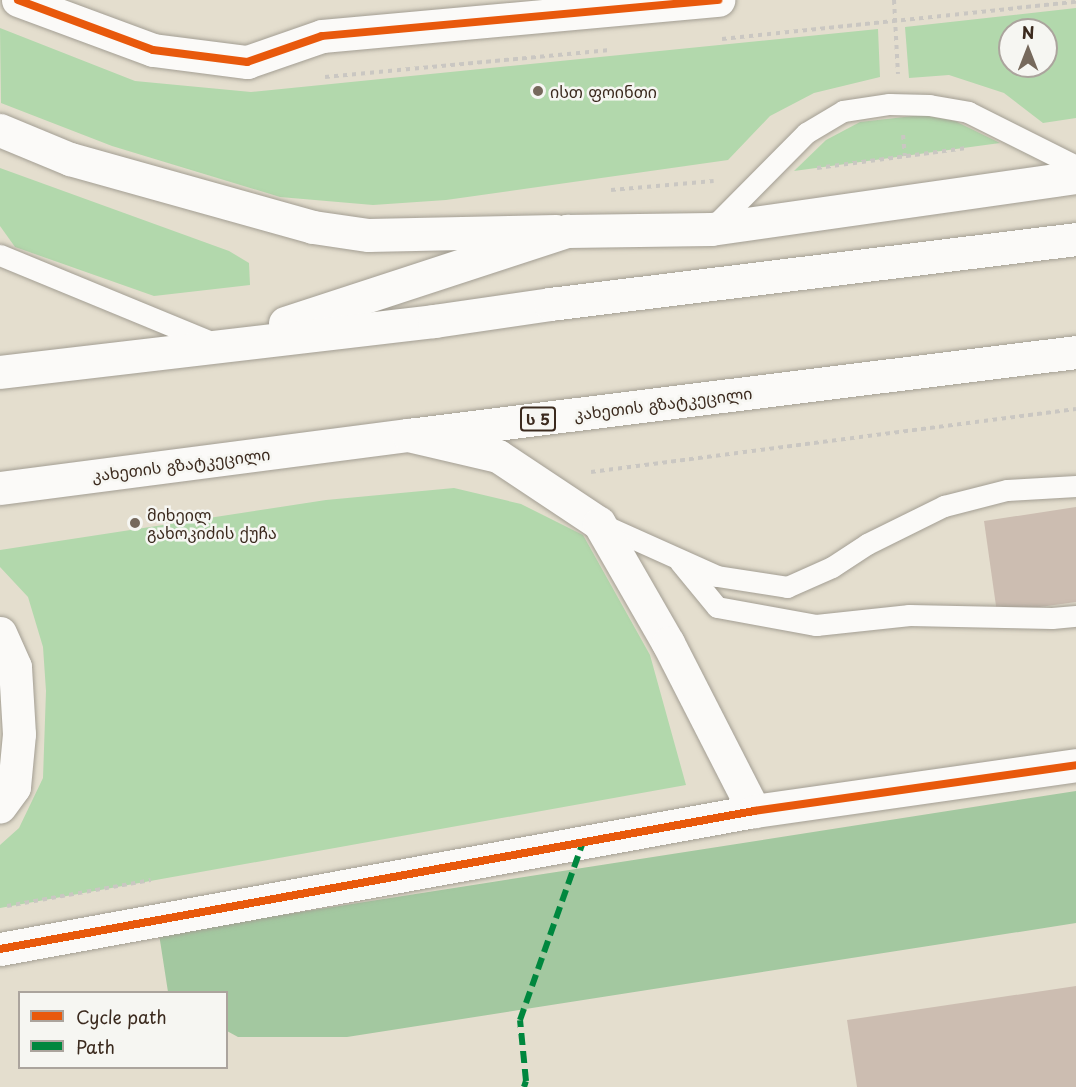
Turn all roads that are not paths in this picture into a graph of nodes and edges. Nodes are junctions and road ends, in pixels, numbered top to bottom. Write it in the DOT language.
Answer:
graph roads {
  1 [pos="18,0"];
  2 [pos="717,0"];
  3 [pos="0,130"];
  4 [pos="1076,166"];
  5 [pos="1076,177"];
  6 [pos="711,229"];
  7 [pos="567,231"];
  8 [pos="1076,239"];
  9 [pos="0,255"];
  10 [pos="218,345"];
  11 [pos="1076,352"];
  12 [pos="0,372"];
  13 [pos="408,435"];
  14 [pos="1076,486"];
  15 [pos="0,488"];
  16 [pos="598,523"];
  17 [pos="676,557"];
  18 [pos="1076,616"];
  19 [pos="0,633"];
  20 [pos="1076,765"];
  21 [pos="0,807"];
  22 [pos="754,811"];
  23 [pos="0,948"];
  1 -- 2 [label="main road"];
  3 -- 7 [label="main road"];
  4 -- 6 [label="lane"];
  5 -- 6 [label="main road"];
  6 -- 7 [label="main road"];
  7 -- 10 [label="main road"];
  8 -- 10 [label="main road"];
  9 -- 10 [label="lane"];
  10 -- 12 [label="main road"];
  11 -- 13 [label="main road, კახეთის გზატკეცილი / ს 5"];
  13 -- 15 [label="main road, კახეთის გზატკეცილი / ს 5"];
  13 -- 16 [label="main road"];
  14 -- 17 [label="lane"];
  16 -- 17 [label="lane"];
  16 -- 22 [label="main road"];
  17 -- 18 [label="lane"];
  19 -- 21 [label="main road"];
  20 -- 22 [label="main road"];
  22 -- 23 [label="main road"];
}
